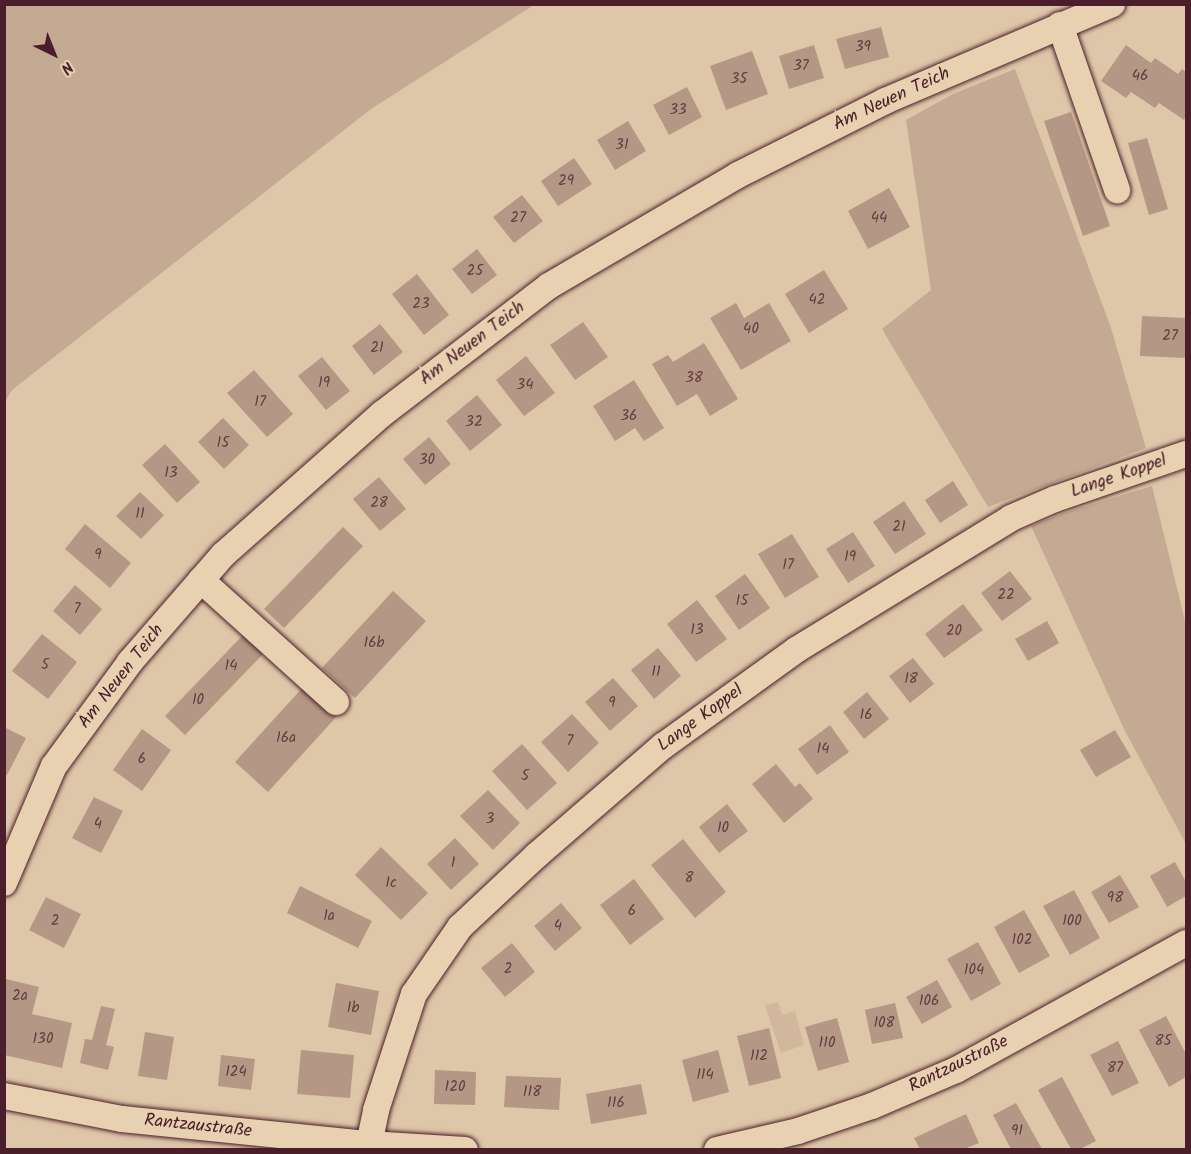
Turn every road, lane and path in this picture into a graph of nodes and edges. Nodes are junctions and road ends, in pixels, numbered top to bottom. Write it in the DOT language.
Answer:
graph roads {
  1 [pos="1112,4"];
  2 [pos="1060,25"];
  3 [pos="1117,190"];
  4 [pos="1186,454"];
  5 [pos="201,580"];
  6 [pos="336,702"];
  7 [pos="4,883"];
  8 [pos="1186,943"];
  9 [pos="4,1096"];
  10 [pos="369,1144"];
  11 [pos="465,1149"];
  12 [pos="717,1149"];
  1 -- 2 [label="street, Am Neuen Teich"];
  2 -- 3 [label="street"];
  2 -- 5 [label="street, Am Neuen Teich"];
  4 -- 10 [label="street, Lange Koppel"];
  5 -- 6 [label="street"];
  5 -- 7 [label="street, Am Neuen Teich"];
  8 -- 12 [label="street, Rantzaustraße"];
  9 -- 10 [label="street, Rantzaustraße"];
  10 -- 11 [label="street, Rantzaustraße"];
}
